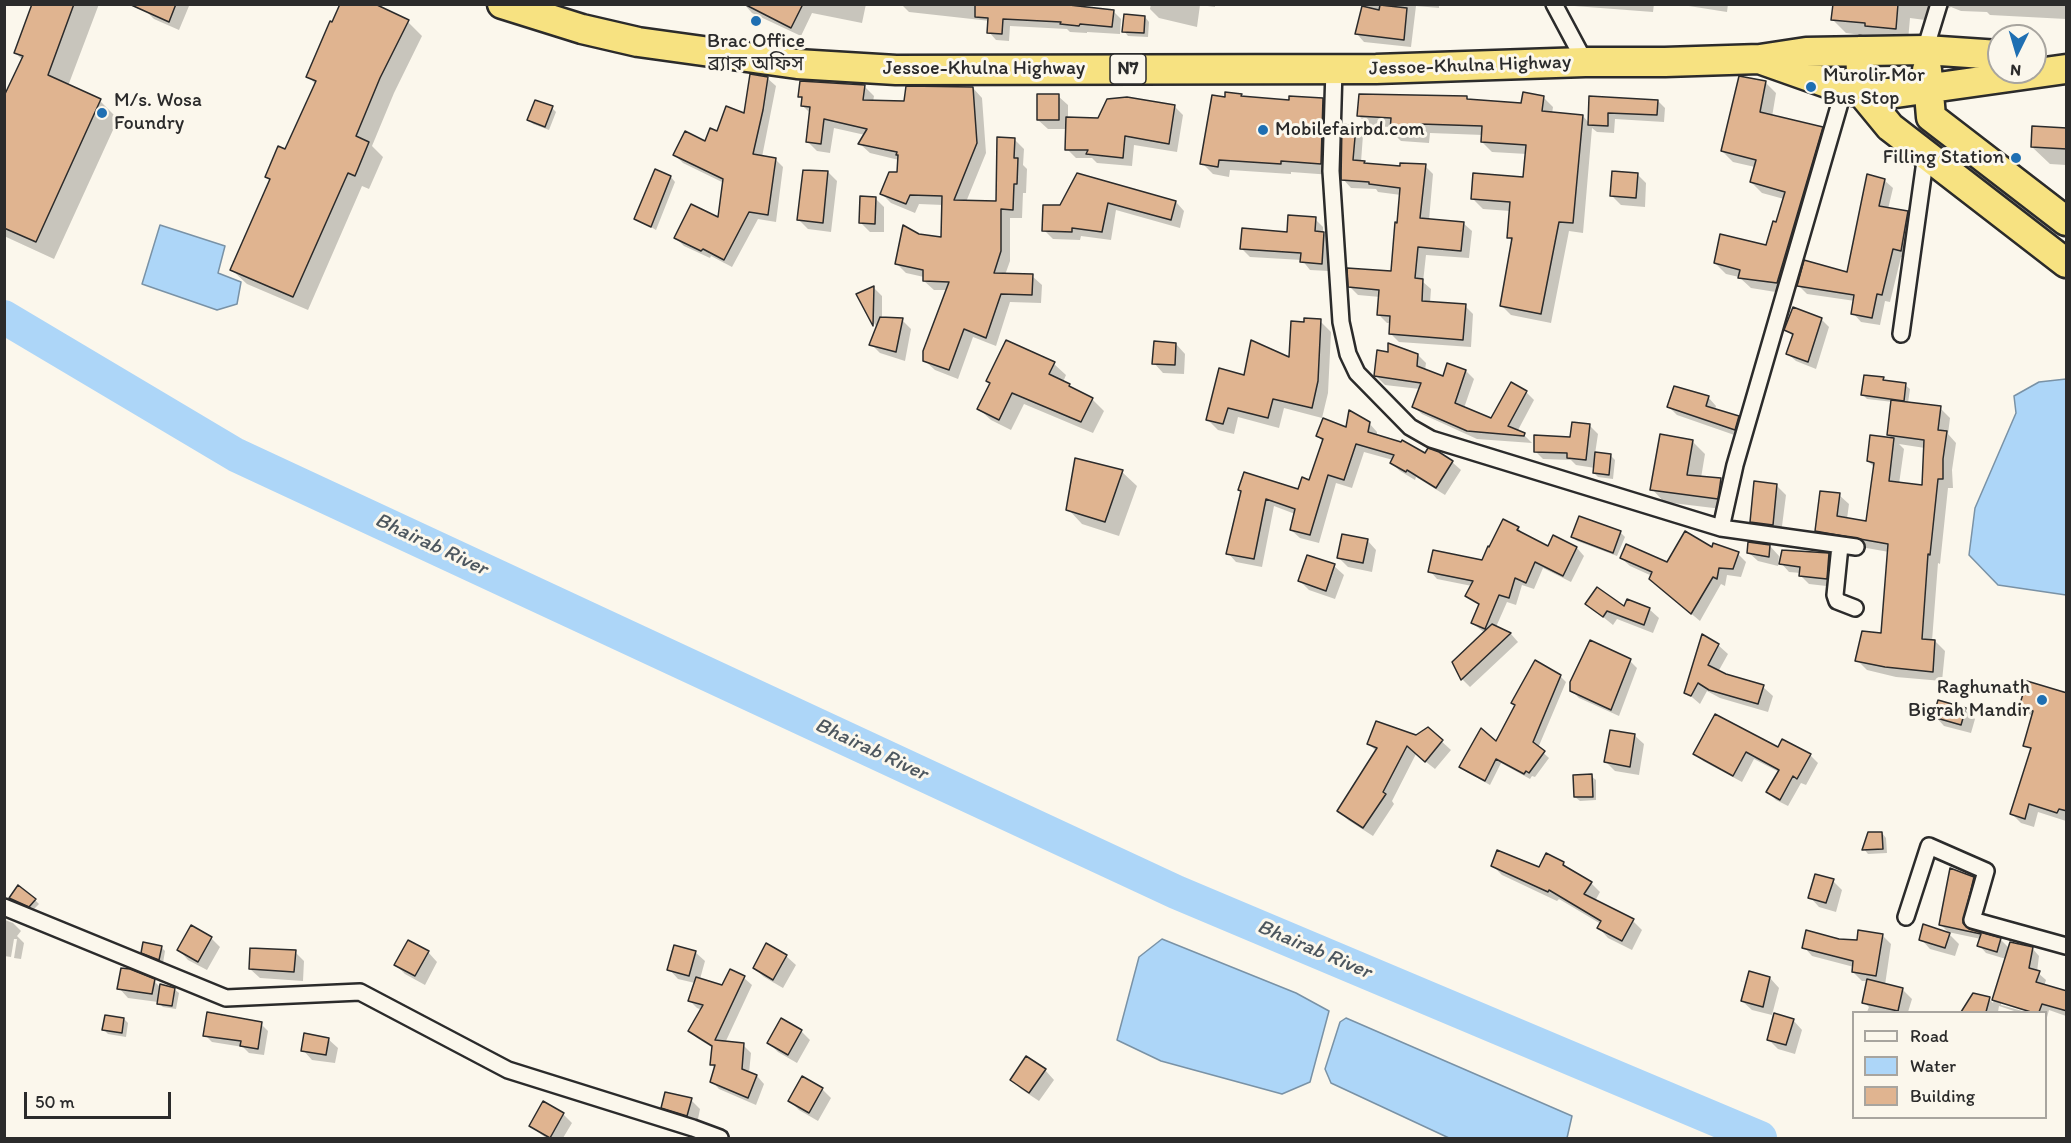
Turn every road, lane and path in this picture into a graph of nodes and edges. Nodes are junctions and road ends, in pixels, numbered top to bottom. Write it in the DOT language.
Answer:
graph roads {
  1 [pos="502,4"];
  2 [pos="1554,4"];
  3 [pos="1939,4"];
  4 [pos="1925,50"];
  5 [pos="1860,51"];
  6 [pos="1987,54"];
  7 [pos="2047,57"];
  8 [pos="2067,58"];
  9 [pos="1760,59"];
  10 [pos="1585,62"];
  11 [pos="1334,69"];
  12 [pos="2067,69"];
  13 [pos="1928,88"];
  14 [pos="1853,91"];
  15 [pos="1926,154"];
  16 [pos="2067,221"];
  17 [pos="2067,263"];
  18 [pos="1901,334"];
  19 [pos="1721,528"];
  20 [pos="1840,546"];
  21 [pos="1856,547"];
  22 [pos="1856,608"];
  23 [pos="4,907"];
  24 [pos="1906,917"];
  25 [pos="2067,946"];
  26 [pos="720,1138"];
  1 -- 11 [label="highway, Jessoe-Khulna Highway / N7"];
  2 -- 10 [label="street"];
  3 -- 4 [label="street"];
  4 -- 5 [label="highway, N7"];
  4 -- 6 [label="highway, N7"];
  4 -- 13 [label="highway"];
  5 -- 9 [label="highway, N7"];
  5 -- 14 [label="highway"];
  7 -- 8 [label="highway"];
  9 -- 10 [label="highway, Jessoe-Khulna Highway / N7"];
  9 -- 14 [label="highway, N7"];
  10 -- 11 [label="highway, Jessoe-Khulna Highway / N7"];
  11 -- 19 [label="street"];
  12 -- 13 [label="highway, N7"];
  13 -- 14 [label="highway, N7"];
  13 -- 16 [label="highway"];
  14 -- 15 [label="highway"];
  14 -- 19 [label="street"];
  15 -- 17 [label="highway"];
  15 -- 18 [label="street"];
  19 -- 20 [label="street"];
  20 -- 21 [label="street"];
  20 -- 22 [label="street"];
  23 -- 26 [label="street"];
  24 -- 25 [label="street"];
}
